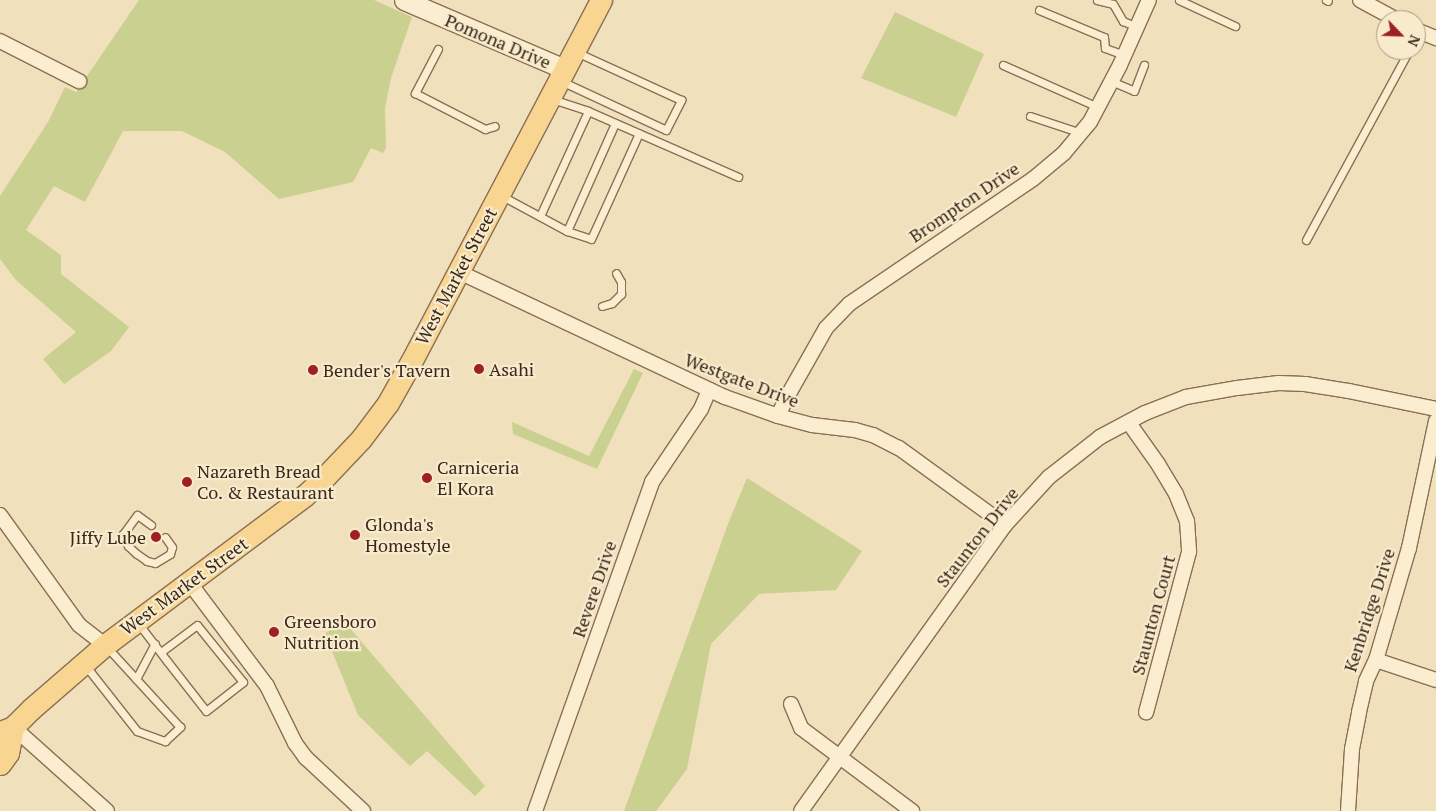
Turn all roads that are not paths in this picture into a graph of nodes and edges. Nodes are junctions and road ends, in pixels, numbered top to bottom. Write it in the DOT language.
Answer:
graph roads {
  1 [pos="404,0"];
  2 [pos="601,0"];
  3 [pos="1097,0"];
  4 [pos="1149,0"];
  5 [pos="1179,0"];
  6 [pos="1360,0"];
  7 [pos="1039,10"];
  8 [pos="1378,10"];
  9 [pos="1236,26"];
  10 [pos="1137,27"];
  11 [pos="0,41"];
  12 [pos="438,48"];
  13 [pos="1124,55"];
  14 [pos="1404,60"];
  15 [pos="1004,65"];
  16 [pos="1144,65"];
  17 [pos="561,74"];
  18 [pos="79,81"];
  19 [pos="1111,81"];
  20 [pos="1098,107"];
  21 [pos="588,111"];
  22 [pos="1030,116"];
  23 [pos="615,123"];
  24 [pos="495,126"];
  25 [pos="639,133"];
  26 [pos="1081,133"];
  27 [pos="738,177"];
  28 [pos="500,194"];
  29 [pos="540,216"];
  30 [pos="567,231"];
  31 [pos="1306,240"];
  32 [pos="459,272"];
  33 [pos="616,273"];
  34 [pos="602,306"];
  35 [pos="709,390"];
  36 [pos="1436,409"];
  37 [pos="778,416"];
  38 [pos="1436,421"];
  39 [pos="1129,423"];
  40 [pos="0,516"];
  41 [pos="151,525"];
  42 [pos="1005,525"];
  43 [pos="165,537"];
  44 [pos="189,582"];
  45 [pos="137,620"];
  46 [pos="155,644"];
  47 [pos="105,645"];
  48 [pos="161,652"];
  49 [pos="1376,660"];
  50 [pos="83,662"];
  51 [pos="136,679"];
  52 [pos="1436,680"];
  53 [pos="791,704"];
  54 [pos="1146,712"];
  55 [pos="7,730"];
  56 [pos="839,758"];
  57 [pos="0,764"];
  58 [pos="107,811"];
  59 [pos="363,811"];
  60 [pos="535,811"];
  61 [pos="801,811"];
  62 [pos="912,811"];
  63 [pos="1348,811"];
  1 -- 17 [label="street, Pomona Drive"];
  2 -- 17 [label="main road, West Market Street"];
  3 -- 10 [label="lane"];
  4 -- 10 [label="street, Brompton Drive"];
  5 -- 9 [label="lane"];
  6 -- 8 [label="street"];
  7 -- 13 [label="lane"];
  10 -- 13 [label="street, Brompton Drive"];
  11 -- 18 [label="street"];
  12 -- 24 [label="lane"];
  13 -- 19 [label="street, Brompton Drive"];
  14 -- 31 [label="lane"];
  15 -- 20 [label="lane"];
  16 -- 19 [label="lane"];
  17 -- 17 [label="lane"];
  17 -- 21 [label="lane"];
  17 -- 28 [label="main road, West Market Street"];
  19 -- 20 [label="street, Brompton Drive"];
  20 -- 26 [label="street, Brompton Drive"];
  21 -- 23 [label="lane"];
  21 -- 29 [label="lane"];
  22 -- 26 [label="lane"];
  23 -- 25 [label="lane"];
  23 -- 30 [label="lane"];
  25 -- 27 [label="lane"];
  25 -- 30 [label="lane"];
  26 -- 37 [label="street, Brompton Drive"];
  28 -- 29 [label="lane"];
  28 -- 32 [label="main road, West Market Street"];
  29 -- 30 [label="lane"];
  32 -- 35 [label="street, Westgate Drive"];
  32 -- 44 [label="main road, West Market Street"];
  33 -- 34 [label="lane"];
  35 -- 37 [label="street, Westgate Drive"];
  35 -- 60 [label="street, Revere Drive"];
  36 -- 39 [label="street, Staunton Drive"];
  37 -- 42 [label="street, Westgate Drive"];
  38 -- 49 [label="street, Kenbridge Drive"];
  39 -- 42 [label="street, Staunton Drive"];
  39 -- 54 [label="street, Staunton Court"];
  40 -- 47 [label="street"];
  41 -- 43 [label="lane"];
  42 -- 56 [label="street, Staunton Drive"];
  44 -- 45 [label="main road, West Market Street"];
  44 -- 59 [label="street"];
  45 -- 46 [label="lane"];
  45 -- 47 [label="main road, West Market Street"];
  46 -- 48 [label="lane"];
  46 -- 51 [label="lane"];
  47 -- 50 [label="main road, West Market Street"];
  47 -- 51 [label="lane"];
  48 -- 48 [label="lane"];
  49 -- 52 [label="street"];
  49 -- 63 [label="street, Kenbridge Drive"];
  50 -- 51 [label="lane"];
  50 -- 55 [label="main road, West Market Street"];
  53 -- 56 [label="street"];
  55 -- 57 [label="main road"];
  55 -- 58 [label="street"];
  56 -- 61 [label="street, Staunton Drive"];
  56 -- 62 [label="street"];
}
